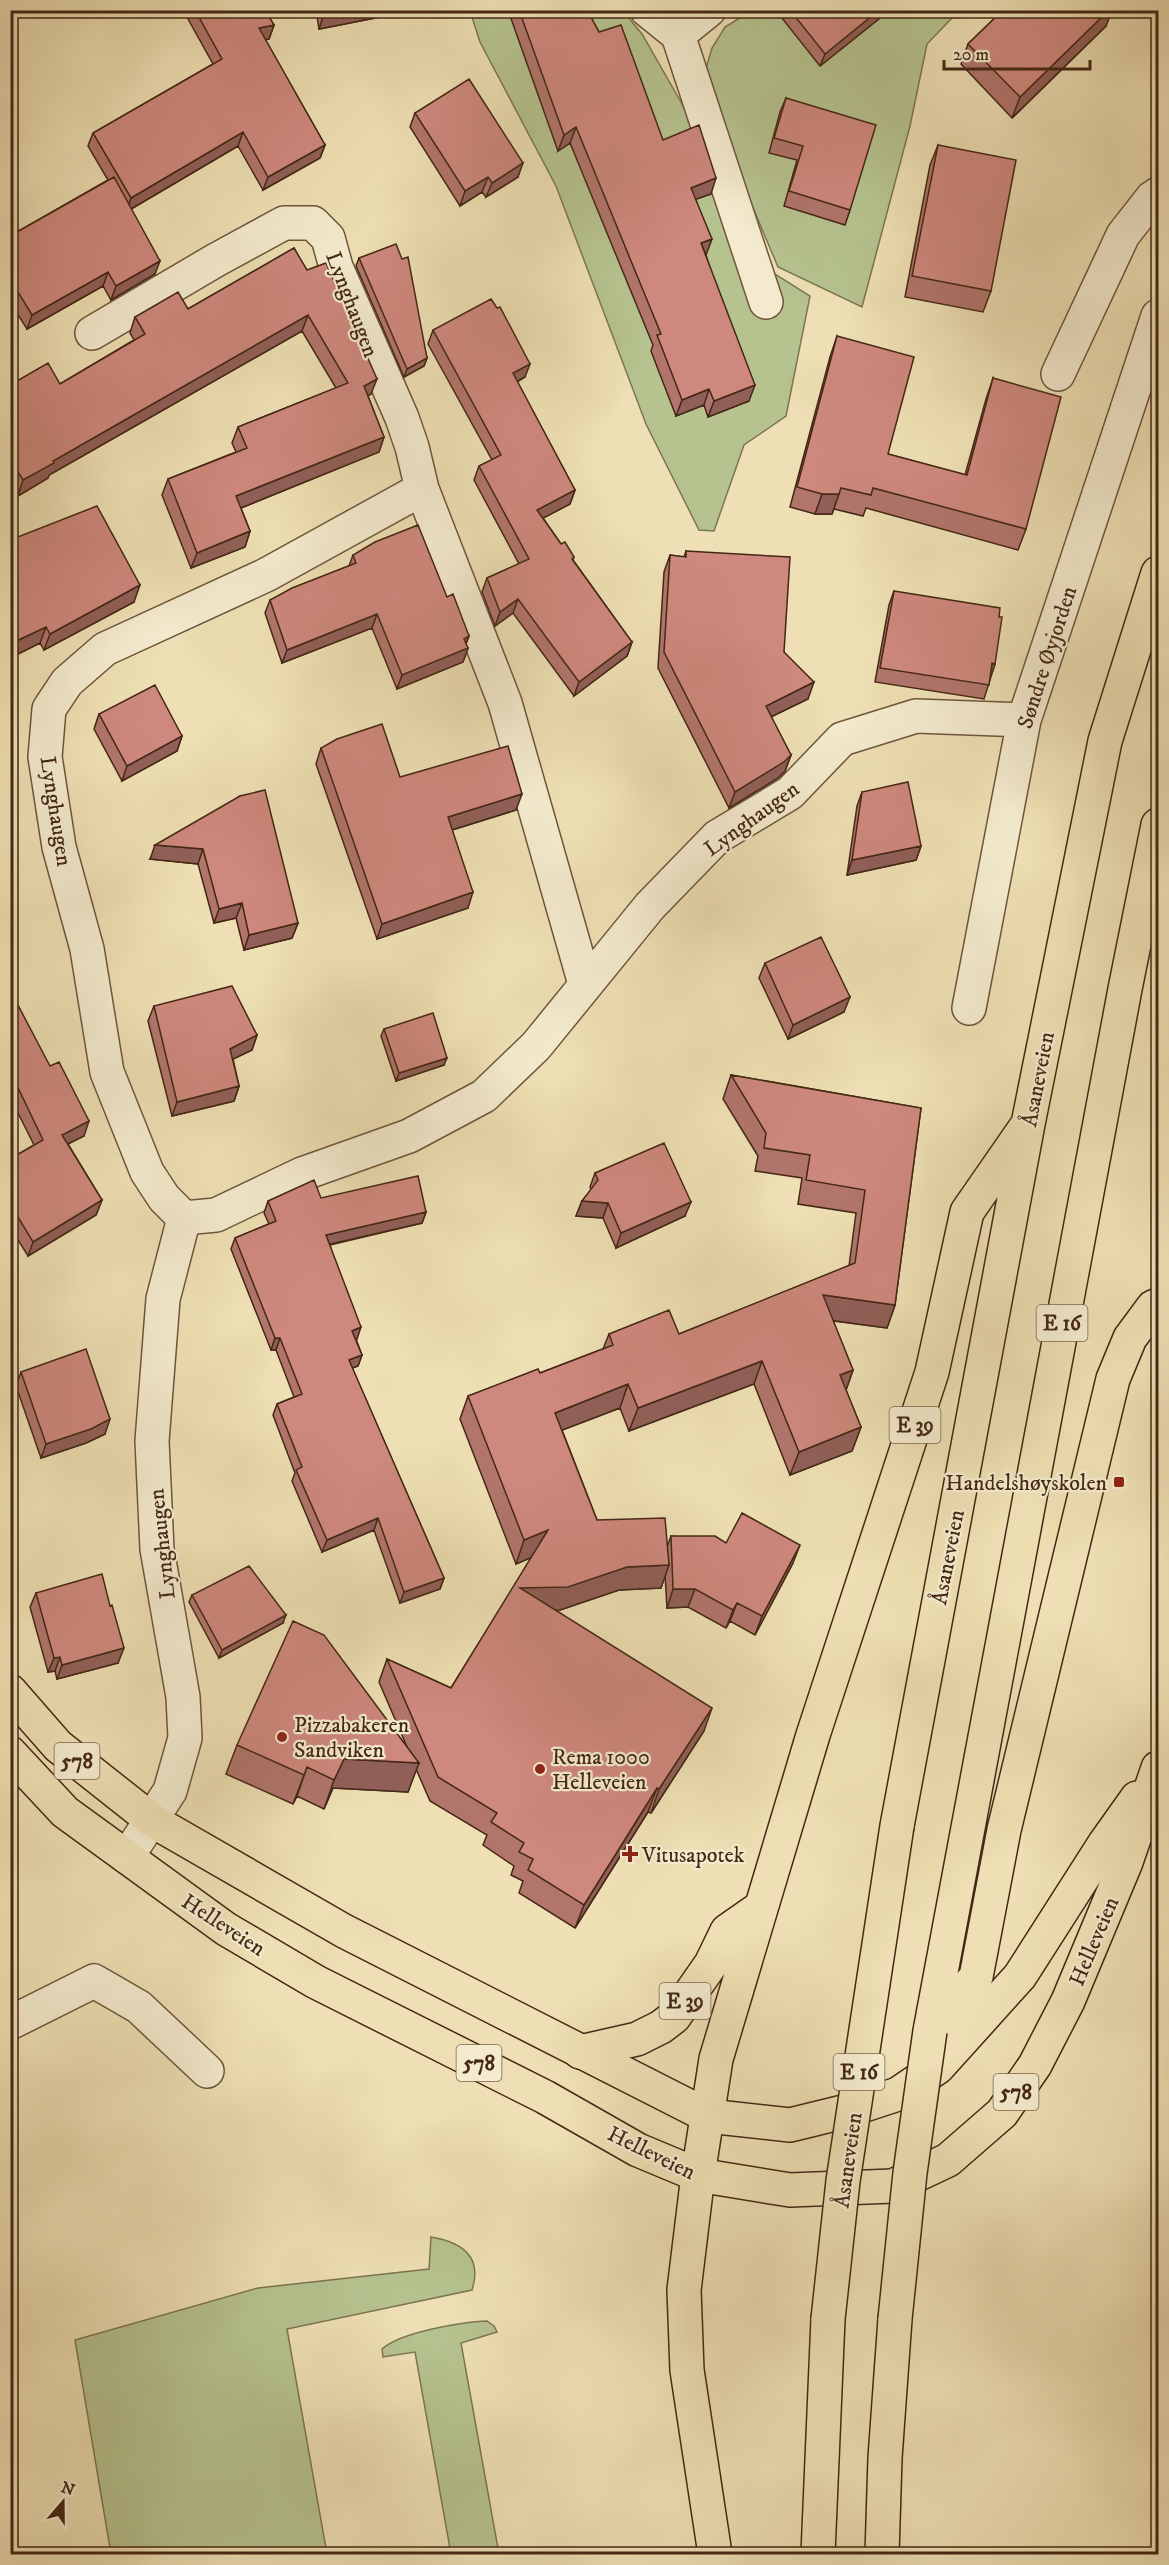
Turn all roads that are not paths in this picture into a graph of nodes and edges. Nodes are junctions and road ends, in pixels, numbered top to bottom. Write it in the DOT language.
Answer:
graph roads {
  1 [pos="647,10"];
  2 [pos="709,10"];
  3 [pos="678,35"];
  4 [pos="1158,194"];
  5 [pos="766,302"];
  6 [pos="1158,316"];
  7 [pos="92,333"];
  8 [pos="1058,374"];
  9 [pos="422,489"];
  10 [pos="1158,573"];
  11 [pos="1024,720"];
  12 [pos="1158,825"];
  13 [pos="585,984"];
  14 [pos="969,1008"];
  15 [pos="1028,1124"];
  16 [pos="184,1218"];
  17 [pos="1158,1305"];
  18 [pos="10,1691"];
  19 [pos="10,1753"];
  20 [pos="1158,1768"];
  21 [pos="153,1821"];
  22 [pos="127,1857"];
  23 [pos="760,1908"];
  24 [pos="10,2023"];
  25 [pos="930,2031"];
  26 [pos="580,2052"];
  27 [pos="207,2071"];
  28 [pos="708,2116"];
  29 [pos="698,2175"];
  30 [pos="716,2554"];
  31 [pos="818,2554"];
  32 [pos="882,2554"];
  1 -- 3 [label="street"];
  2 -- 3 [label="street"];
  3 -- 5 [label="street"];
  4 -- 8 [label="street"];
  6 -- 11 [label="street, Søndre Øyjorden"];
  7 -- 9 [label="street, Lynghaugen"];
  9 -- 13 [label="street, Lynghaugen"];
  9 -- 16 [label="street, Lynghaugen"];
  10 -- 15 [label="main road, Åsaneveien / E 16"];
  11 -- 13 [label="street, Lynghaugen"];
  11 -- 14 [label="street, Søndre Øyjorden"];
  12 -- 25 [label="main road, E 16"];
  13 -- 16 [label="street, Lynghaugen"];
  15 -- 23 [label="main road, E 39"];
  15 -- 31 [label="main road, Åsaneveien / E 16, bridge"];
  16 -- 21 [label="street, Lynghaugen"];
  17 -- 25 [label="main road"];
  18 -- 21 [label="main road, Helleveien / 578"];
  19 -- 22 [label="main road, Helleveien / 578"];
  20 -- 28 [label="main road, Helleveien / 578"];
  20 -- 29 [label="main road, Helleveien / 578"];
  21 -- 22 [label="street, Lynghaugen"];
  21 -- 26 [label="main road, Helleveien / 578"];
  22 -- 29 [label="main road, Helleveien / 578"];
  23 -- 26 [label="main road, E 39"];
  23 -- 28 [label="main road, E 39"];
  24 -- 27 [label="street"];
  25 -- 32 [label="main road, E 16, bridge"];
  26 -- 28 [label="main road, Helleveien / 578"];
  28 -- 29 [label="main road, E 39"];
  29 -- 30 [label="main road, E 39"];
}
